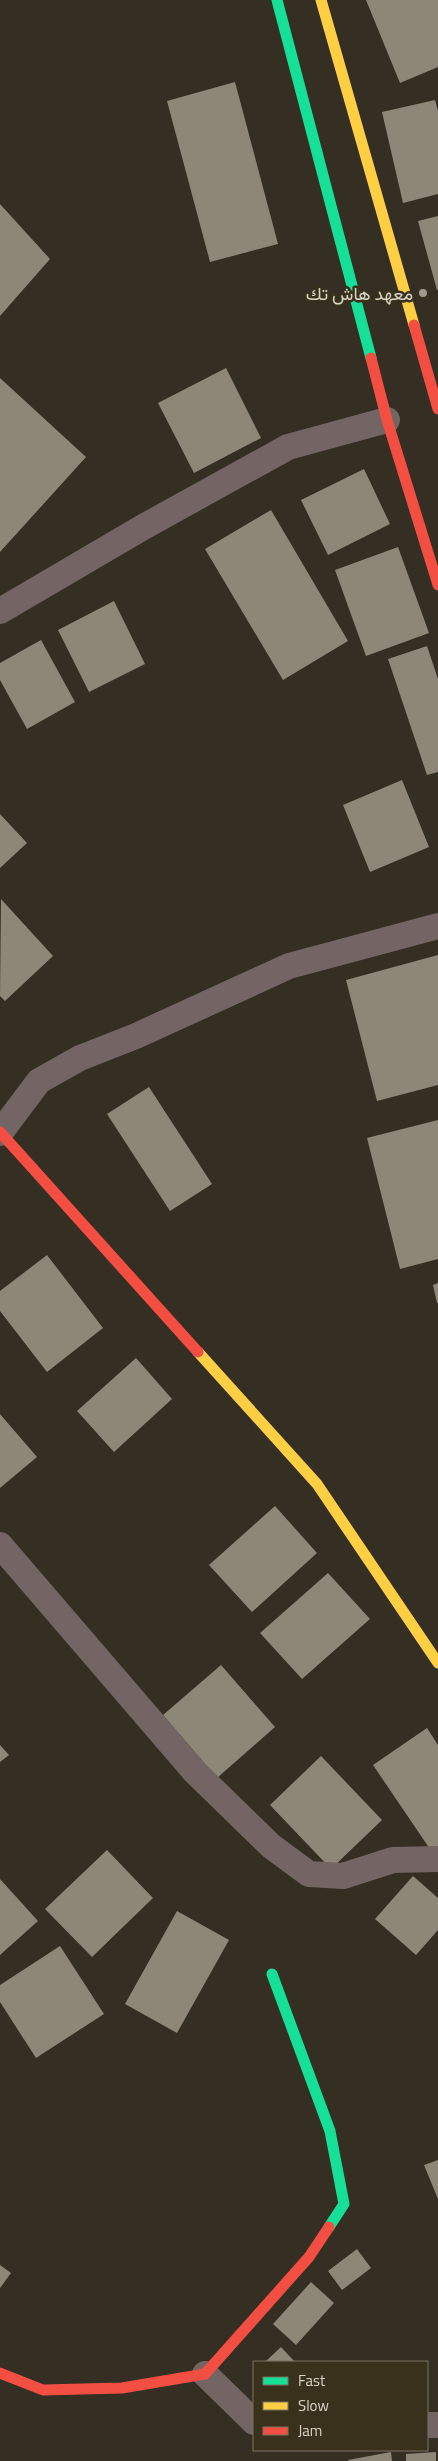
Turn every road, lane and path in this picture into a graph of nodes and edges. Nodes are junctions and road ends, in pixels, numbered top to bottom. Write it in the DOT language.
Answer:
graph roads {
  1 [pos="277,0"];
  2 [pos="321,0"];
  3 [pos="438,409"];
  4 [pos="387,420"];
  5 [pos="438,585"];
  6 [pos="0,611"];
  7 [pos="438,926"];
  8 [pos="0,1132"];
  9 [pos="0,1545"];
  10 [pos="438,1662"];
  11 [pos="438,1859"];
  12 [pos="272,1974"];
  13 [pos="0,2373"];
  14 [pos="205,2374"];
  15 [pos="253,2421"];
  1 -- 4 [label="street"];
  2 -- 3 [label="street"];
  4 -- 5 [label="street"];
  4 -- 6 [label="street"];
  7 -- 8 [label="street"];
  8 -- 10 [label="street"];
  9 -- 11 [label="street"];
  12 -- 14 [label="street"];
  13 -- 14 [label="street"];
  14 -- 15 [label="street"];
}
